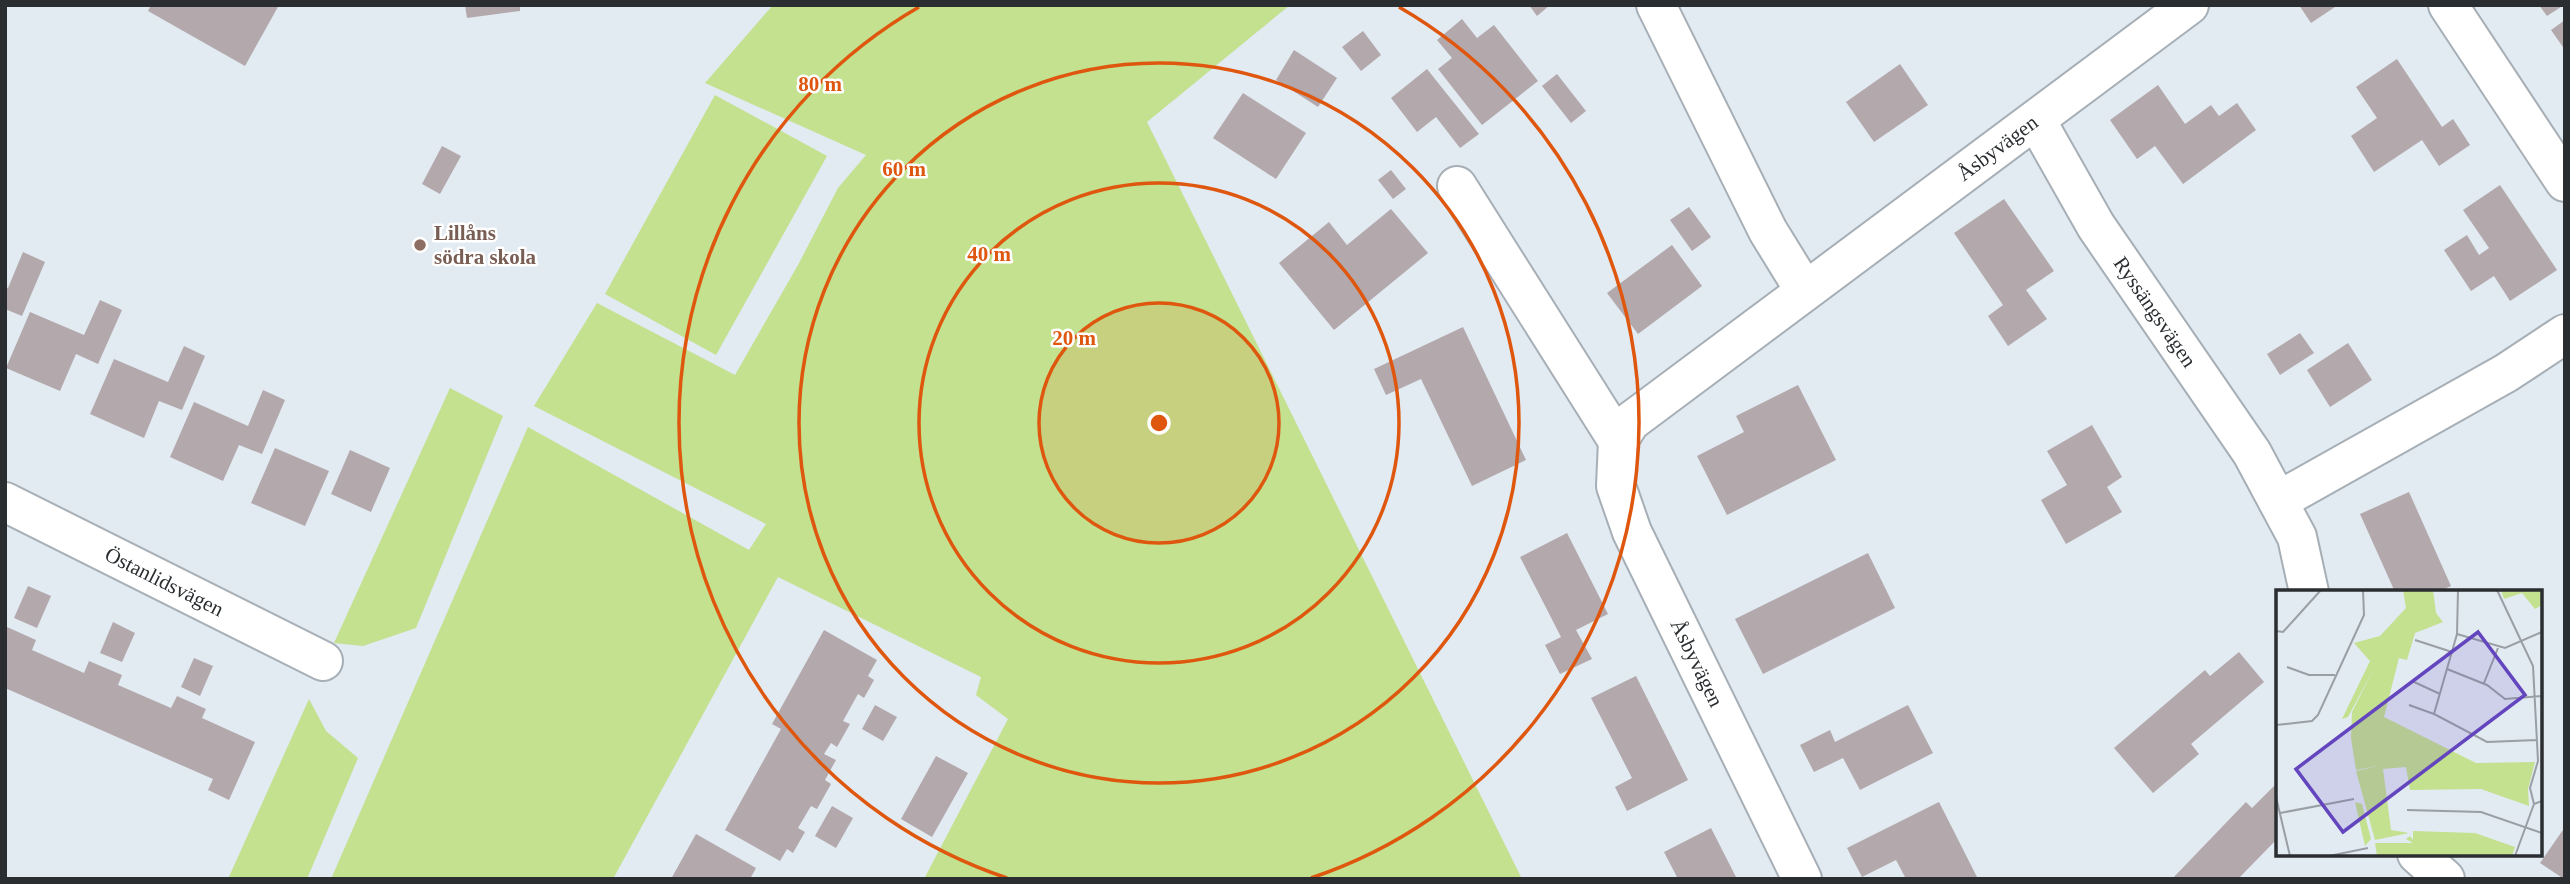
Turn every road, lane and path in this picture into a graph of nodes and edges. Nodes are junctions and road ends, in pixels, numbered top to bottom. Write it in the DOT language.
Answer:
graph roads {
  1 [pos="1656,5"];
  2 [pos="2189,5"];
  3 [pos="2448,5"];
  4 [pos="2036,120"];
  5 [pos="2565,181"];
  6 [pos="1457,186"];
  7 [pos="1805,291"];
  8 [pos="2565,334"];
  9 [pos="1618,441"];
  10 [pos="2278,501"];
  11 [pos="5,502"];
  12 [pos="2309,590"];
  13 [pos="323,661"];
  14 [pos="2419,856"];
  15 [pos="1802,879"];
  16 [pos="2445,879"];
  1 -- 7 [label="street"];
  2 -- 4 [label="street, Åsbyvägen"];
  3 -- 5 [label="street"];
  4 -- 7 [label="street, Åsbyvägen"];
  4 -- 10 [label="street, Ryssängsvägen"];
  6 -- 9 [label="street"];
  7 -- 9 [label="street, Åsbyvägen"];
  8 -- 10 [label="street"];
  9 -- 15 [label="street, Åsbyvägen"];
  10 -- 12 [label="street, Ryssängsvägen"];
  11 -- 13 [label="street, Östanlidsvägen"];
  14 -- 16 [label="street"];
}
